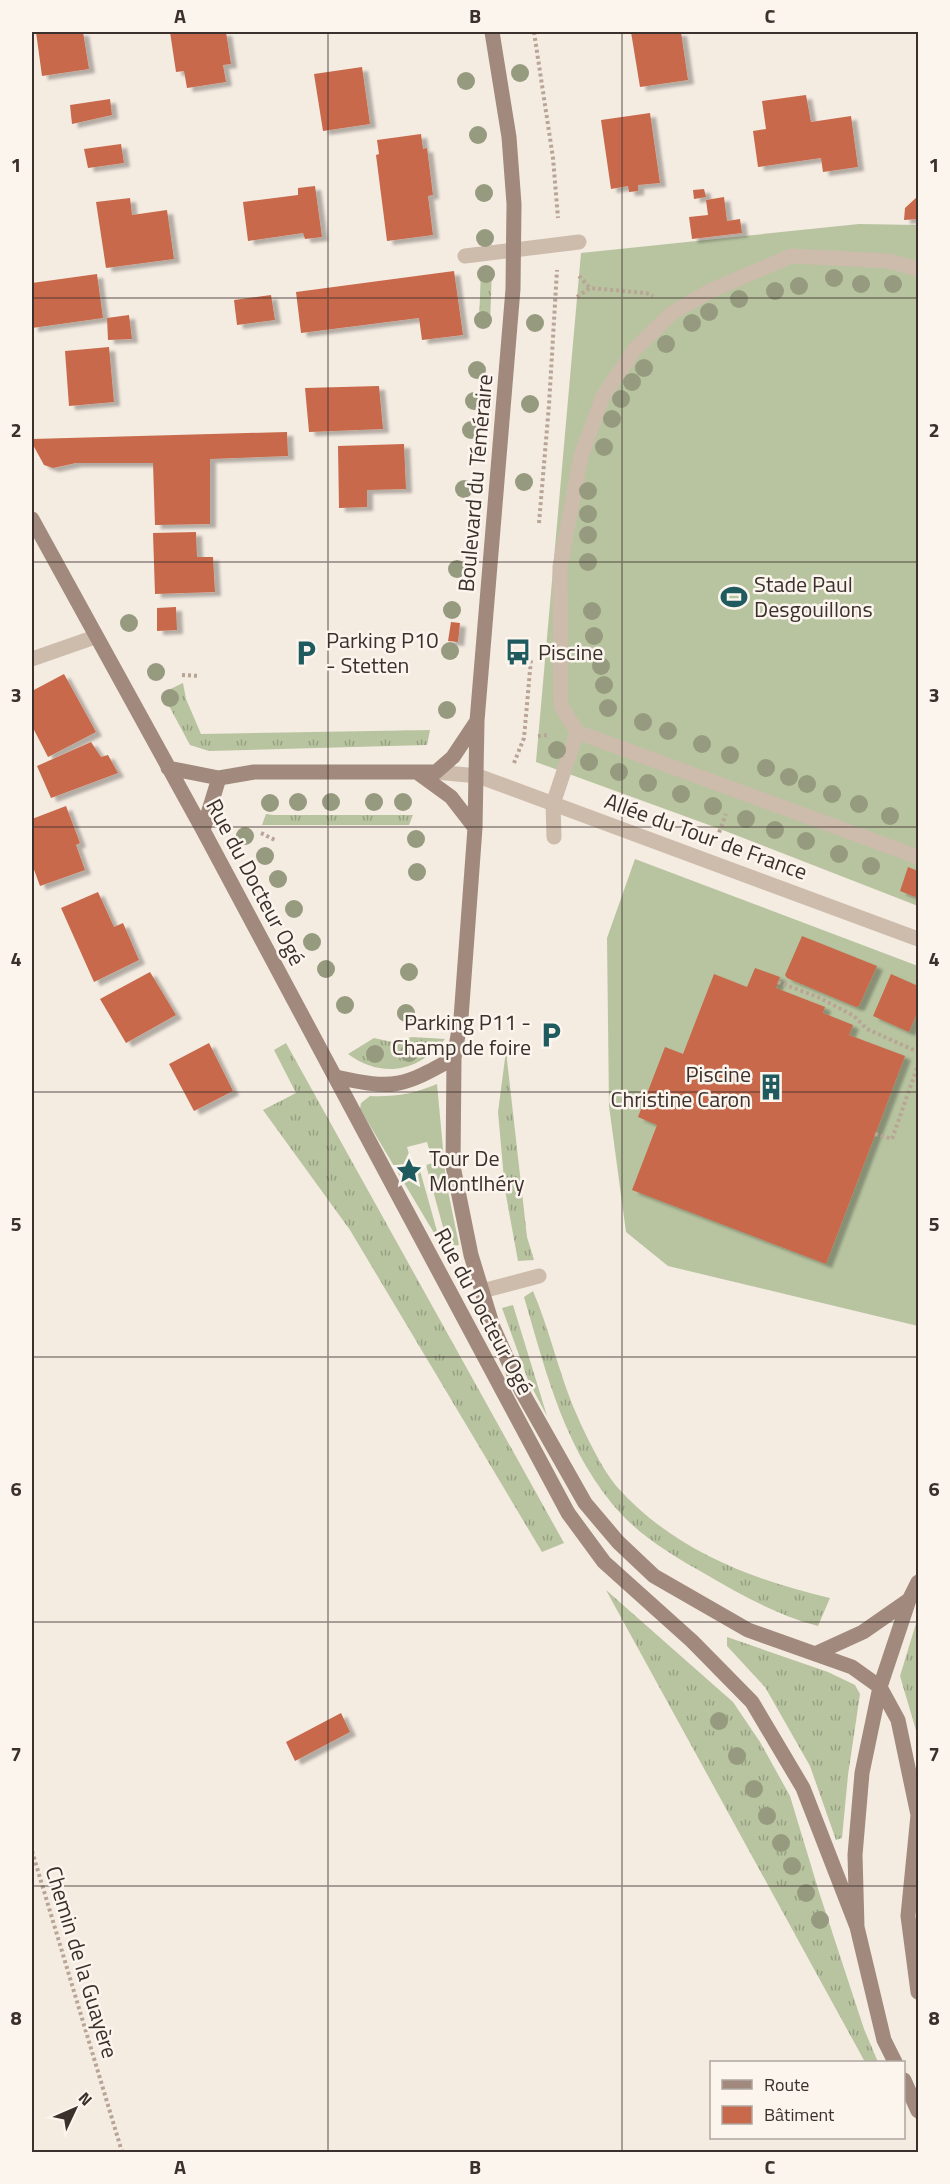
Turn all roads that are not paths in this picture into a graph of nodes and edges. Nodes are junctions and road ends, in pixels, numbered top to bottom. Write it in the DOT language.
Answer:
graph roads {
  1 [pos="492,32"];
  2 [pos="579,242"];
  3 [pos="514,250"];
  4 [pos="465,256"];
  5 [pos="918,269"];
  6 [pos="32,519"];
  7 [pos="95,637"];
  8 [pos="32,659"];
  9 [pos="477,721"];
  10 [pos="577,732"];
  11 [pos="168,768"];
  12 [pos="418,772"];
  13 [pos="436,772"];
  14 [pos="478,776"];
  15 [pos="219,778"];
  16 [pos="553,804"];
  17 [pos="475,828"];
  18 [pos="203,830"];
  19 [pos="554,837"];
  20 [pos="918,857"];
  21 [pos="918,939"];
  22 [pos="454,1058"];
  23 [pos="336,1077"];
  24 [pos="539,1276"];
  25 [pos="482,1291"];
  26 [pos="918,1582"];
  27 [pos="909,1600"];
  28 [pos="817,1653"];
  29 [pos="880,1687"];
  30 [pos="918,1815"];
  31 [pos="857,1927"];
  32 [pos="918,1992"];
  33 [pos="894,2061"];
  34 [pos="905,2084"];
  35 [pos="918,2111"];
  1 -- 3 [label="main road, Boulevard du Téméraire"];
  2 -- 3 [label="street"];
  3 -- 4 [label="street"];
  3 -- 9 [label="main road, Boulevard du Téméraire"];
  5 -- 10 [label="street"];
  6 -- 7 [label="main road, Rue du Docteur Ogé"];
  7 -- 8 [label="street"];
  7 -- 11 [label="main road, Rue du Docteur Ogé"];
  9 -- 13 [label="main road, Boulevard du Téméraire"];
  9 -- 14 [label="main road, Boulevard du Téméraire"];
  10 -- 16 [label="street"];
  10 -- 20 [label="street"];
  11 -- 15 [label="main road"];
  11 -- 18 [label="main road, Rue du Docteur Ogé"];
  12 -- 13 [label="main road"];
  12 -- 15 [label="main road"];
  12 -- 17 [label="main road"];
  13 -- 14 [label="street, Allée du Tour de France"];
  14 -- 16 [label="street, Allée du Tour de France"];
  14 -- 17 [label="main road, Boulevard du Téméraire"];
  15 -- 18 [label="main road"];
  16 -- 19 [label="street"];
  16 -- 21 [label="street, Allée du Tour de France"];
  17 -- 22 [label="main road, Rue du Docteur Ogé"];
  18 -- 23 [label="main road, Rue du Docteur Ogé"];
  22 -- 23 [label="main road"];
  22 -- 25 [label="main road, Rue du Docteur Ogé"];
  23 -- 31 [label="main road, Rue du Docteur Ogé"];
  24 -- 25 [label="street"];
  25 -- 28 [label="main road, Rue du Docteur Ogé"];
  26 -- 27 [label="main road"];
  27 -- 28 [label="main road"];
  27 -- 29 [label="main road"];
  28 -- 29 [label="main road, Rue du Docteur Ogé"];
  29 -- 30 [label="main road, Rue du Docteur Ogé"];
  29 -- 31 [label="main road"];
  30 -- 32 [label="main road, Rue du Docteur Ogé"];
  31 -- 33 [label="main road"];
  34 -- 35 [label="main road"];
}
